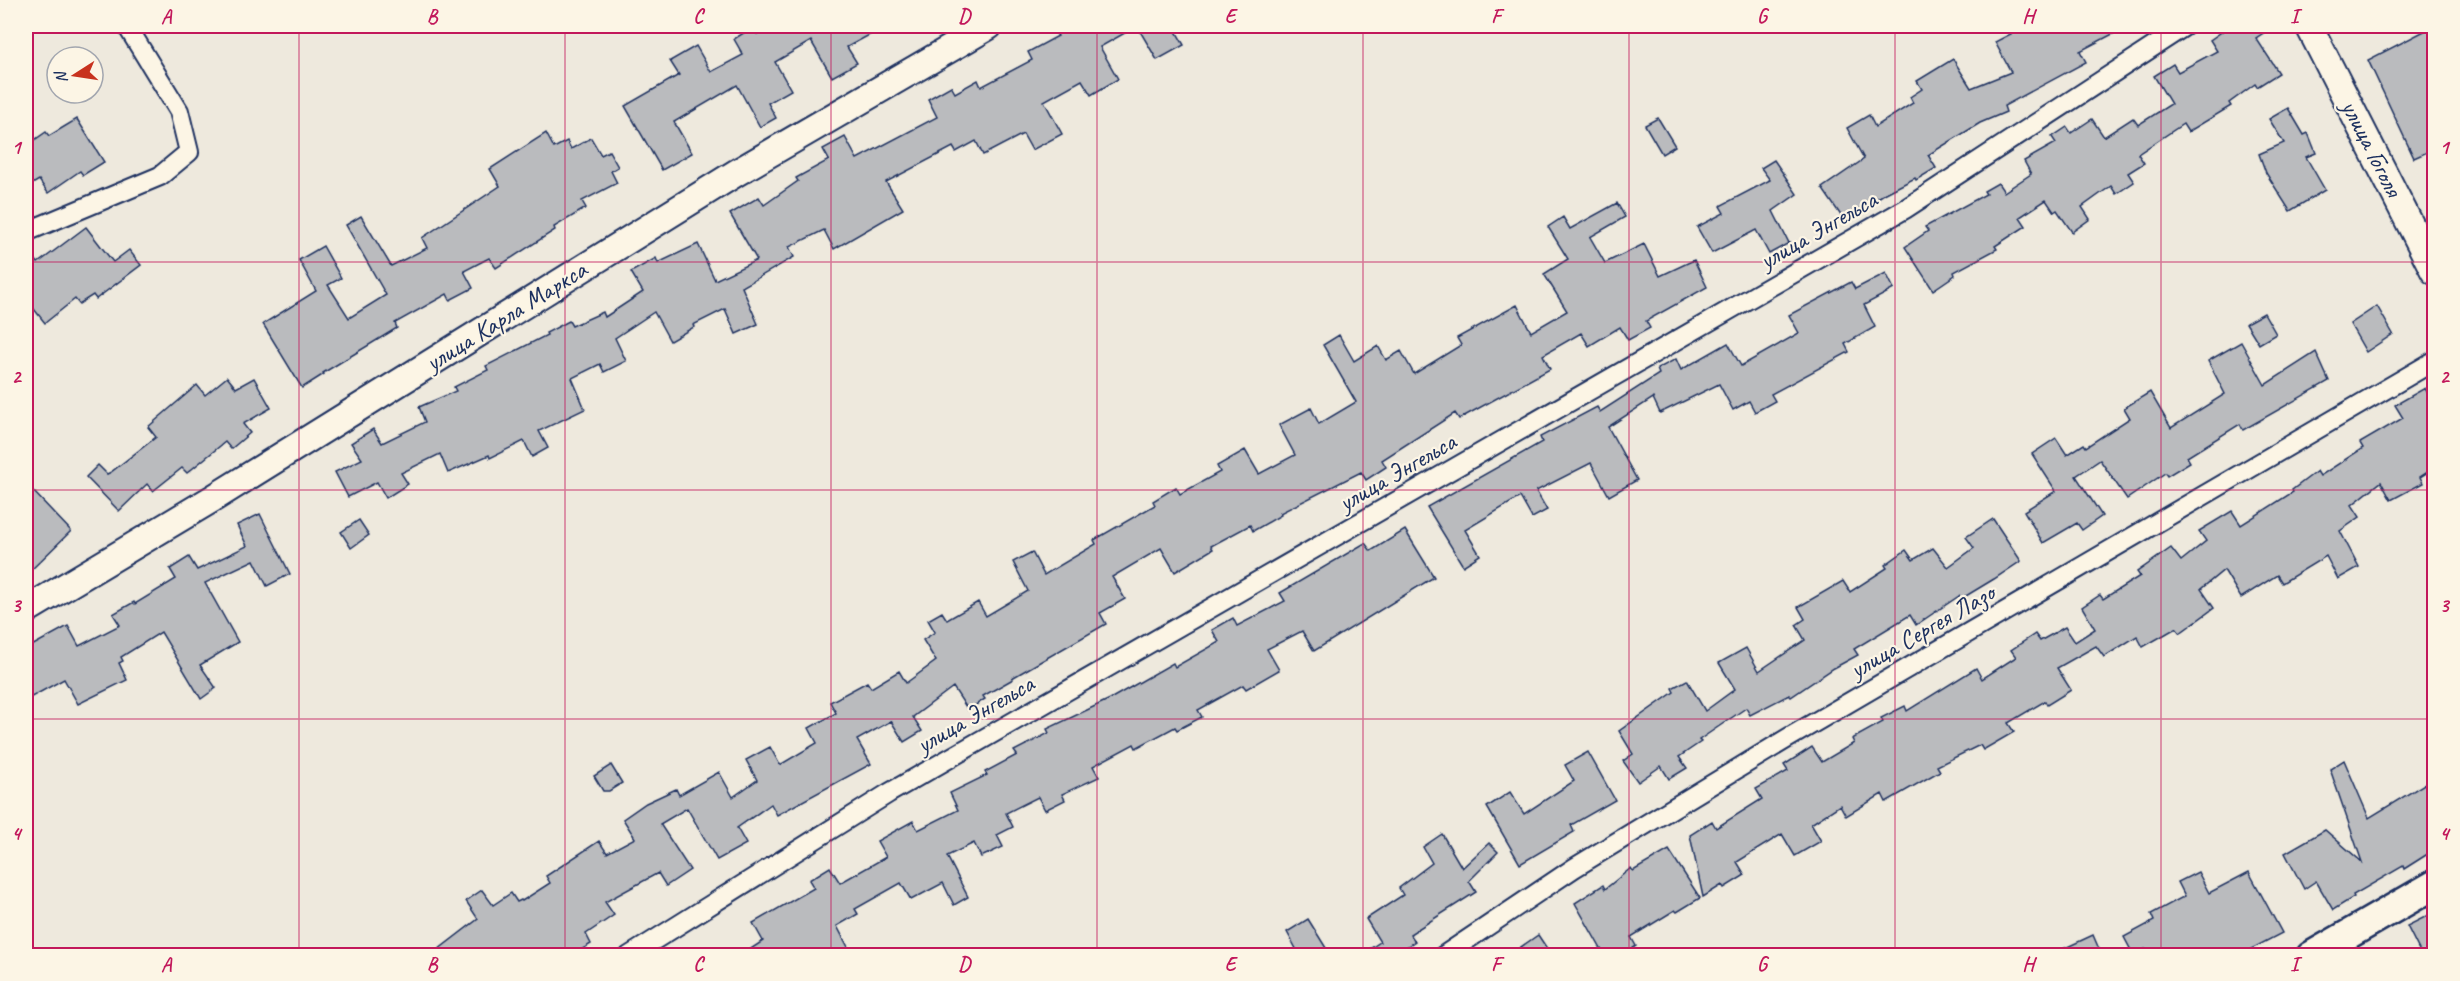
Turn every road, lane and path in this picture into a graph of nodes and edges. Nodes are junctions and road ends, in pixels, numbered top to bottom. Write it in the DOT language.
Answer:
graph roads {
  1 [pos="127,26"];
  2 [pos="989,26"];
  3 [pos="2185,26"];
  4 [pos="2309,26"];
  5 [pos="26,232"];
  6 [pos="2434,271"];
  7 [pos="2434,361"];
  8 [pos="26,610"];
  9 [pos="2434,885"];
  10 [pos="629,956"];
  11 [pos="1443,956"];
  12 [pos="2312,956"];
  1 -- 5 [label="street"];
  2 -- 8 [label="street, улица Карла Маркса"];
  3 -- 10 [label="street, улица Энгельса"];
  4 -- 6 [label="street, улица Гоголя"];
  7 -- 11 [label="street, улица Сергея Лазо"];
  9 -- 12 [label="main road"];
}
